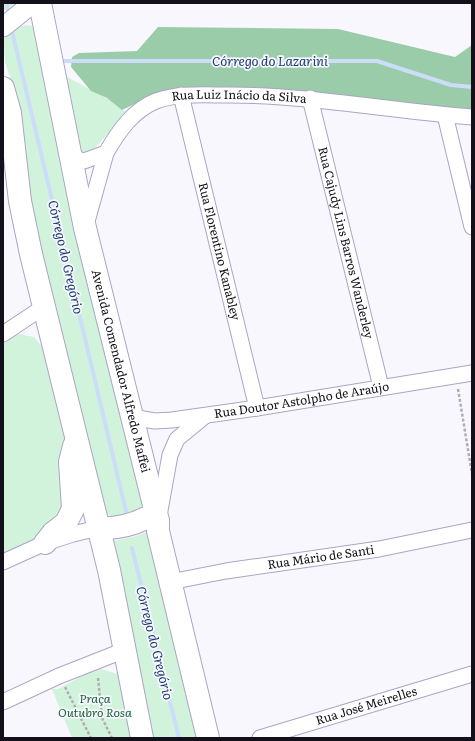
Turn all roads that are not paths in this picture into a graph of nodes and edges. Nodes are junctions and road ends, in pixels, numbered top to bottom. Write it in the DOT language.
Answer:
graph roads {
  1 [pos="34,4"];
  2 [pos="3,27"];
  3 [pos="3,88"];
  4 [pos="181,95"];
  5 [pos="310,98"];
  6 [pos="445,115"];
  7 [pos="472,117"];
  8 [pos="106,153"];
  9 [pos="70,158"];
  10 [pos="472,227"];
  11 [pos="85,228"];
  12 [pos="45,306"];
  13 [pos="3,334"];
  14 [pos="472,372"];
  15 [pos="381,387"];
  16 [pos="257,408"];
  17 [pos="210,413"];
  18 [pos="131,415"];
  19 [pos="77,437"];
  20 [pos="158,521"];
  21 [pos="98,528"];
  22 [pos="472,530"];
  23 [pos="45,543"];
  24 [pos="3,562"];
  25 [pos="170,582"];
  26 [pos="126,650"];
  27 [pos="472,674"];
  28 [pos="3,702"];
  29 [pos="142,738"];
  30 [pos="208,738"];
  31 [pos="260,738"];
  1 -- 2 [label="street"];
  1 -- 9 [label="main road, Avenida Comendador Alfredo Maffei"];
  3 -- 12 [label="main road"];
  4 -- 5 [label="street, Rua Luiz Inácio da Silva"];
  4 -- 8 [label="street, Rua Luiz Inácio da Silva"];
  4 -- 16 [label="street, Rua Florentino Kanabley"];
  5 -- 6 [label="street, Rua Luiz Inácio da Silva"];
  5 -- 15 [label="street, Rua Cajudy Lins Barros Wanderley"];
  6 -- 7 [label="street, Rua Luiz Inácio da Silva"];
  6 -- 10 [label="street"];
  8 -- 9 [label="street"];
  8 -- 11 [label="street, Rua Luiz Inácio da Silva"];
  9 -- 11 [label="main road, Avenida Comendador Alfredo Maffei"];
  11 -- 18 [label="main road, Avenida Comendador Alfredo Maffei"];
  12 -- 13 [label="street"];
  12 -- 19 [label="main road"];
  14 -- 15 [label="street, Rua Doutor Astolpho de Araújo"];
  15 -- 16 [label="street, Rua Doutor Astolpho de Araújo"];
  16 -- 17 [label="street, Rua Doutor Astolpho de Araújo"];
  17 -- 18 [label="street, Rua Doutor Astolpho de Araújo"];
  17 -- 20 [label="street"];
  18 -- 20 [label="main road, Avenida Comendador Alfredo Maffei"];
  19 -- 21 [label="main road"];
  19 -- 23 [label="main road"];
  20 -- 21 [label="main road"];
  20 -- 25 [label="main road, Avenida Comendador Alfredo Maffei"];
  21 -- 23 [label="street"];
  21 -- 26 [label="main road"];
  22 -- 25 [label="street, Rua Mário de Santi"];
  23 -- 24 [label="street"];
  25 -- 30 [label="main road, Avenida Comendador Alfredo Maffei"];
  26 -- 28 [label="street"];
  26 -- 29 [label="main road"];
  27 -- 31 [label="street, Rua José Meirelles"];
}
